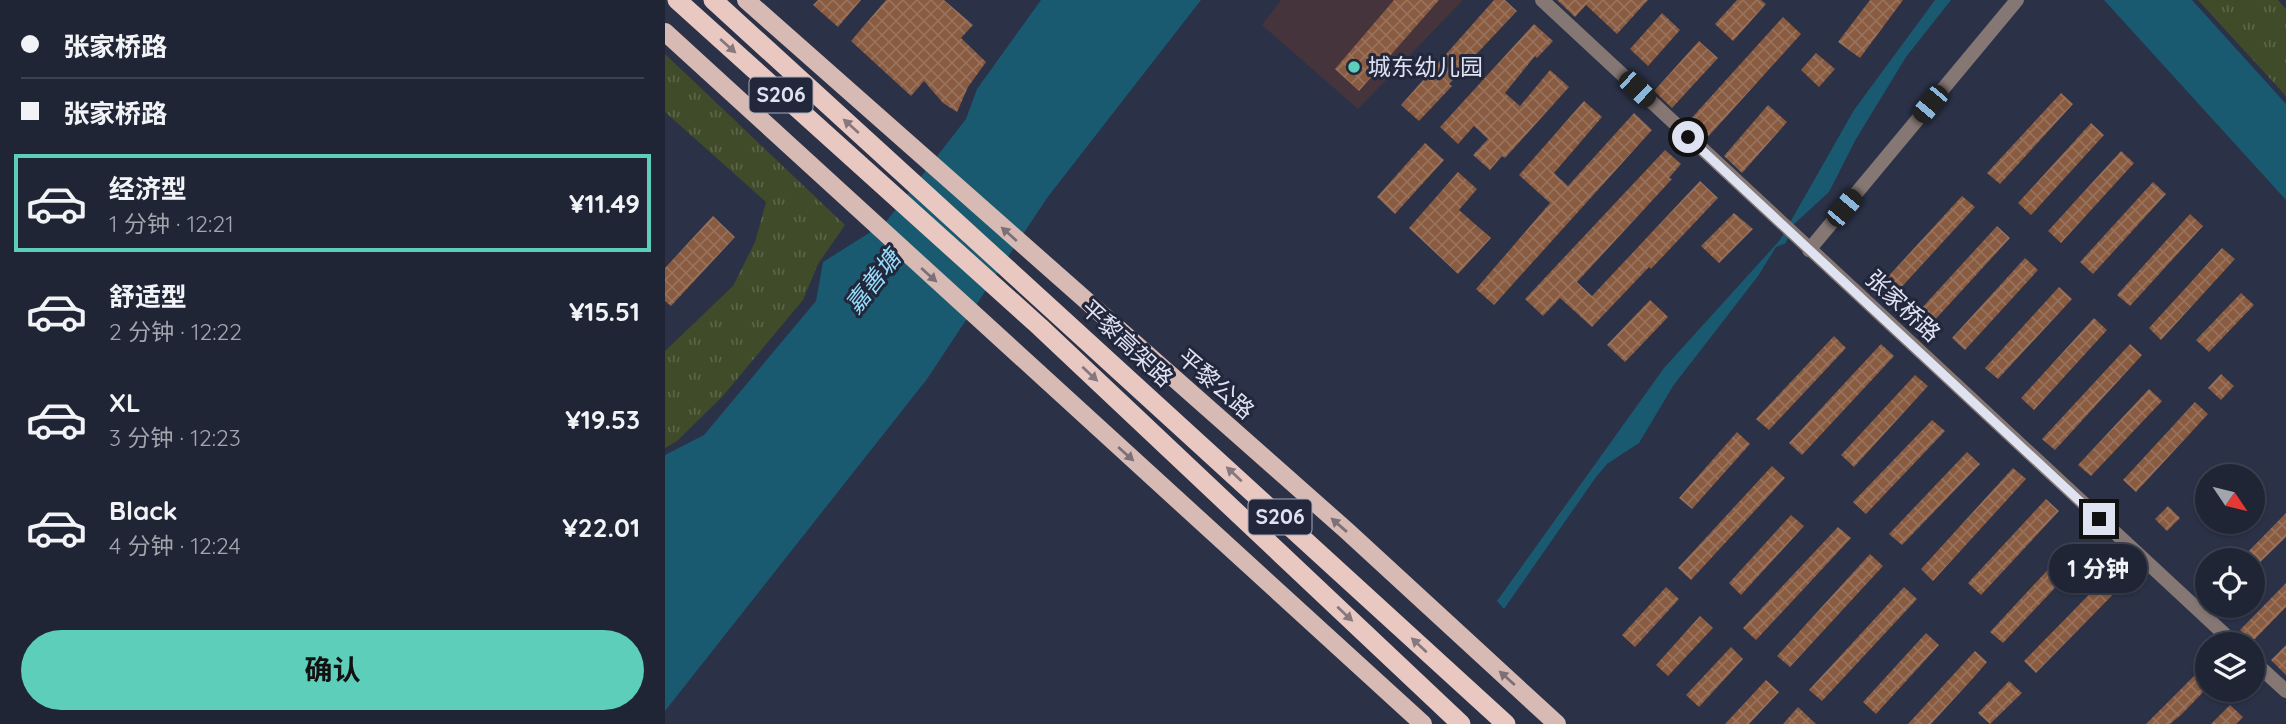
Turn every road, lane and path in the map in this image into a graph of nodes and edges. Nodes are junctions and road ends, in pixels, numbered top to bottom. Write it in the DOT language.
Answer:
graph roads {
  1 [pos="677,0"];
  2 [pos="713,0"];
  3 [pos="746,0"];
  4 [pos="1542,0"];
  5 [pos="2017,0"];
  6 [pos="665,32"];
  7 [pos="1809,250"];
  8 [pos="2222,632"];
  9 [pos="2265,672"];
  10 [pos="2286,691"];
  11 [pos="1423,724"];
  12 [pos="1461,724"];
  13 [pos="1506,724"];
  14 [pos="1557,724"];
  1 -- 12 [label="highway, 平黎高架路 / S206, one-way"];
  13 -- 2 [label="highway, 平黎高架路 / S206, one-way"];
  14 -- 3 [label="main road, 平黎公路, one-way"];
  4 -- 7 [label="street, 张家桥路"];
  5 -- 7 [label="street"];
  6 -- 11 [label="main road, one-way"];
  7 -- 8 [label="street, 张家桥路"];
  9 -- 10 [label="street"];
}
